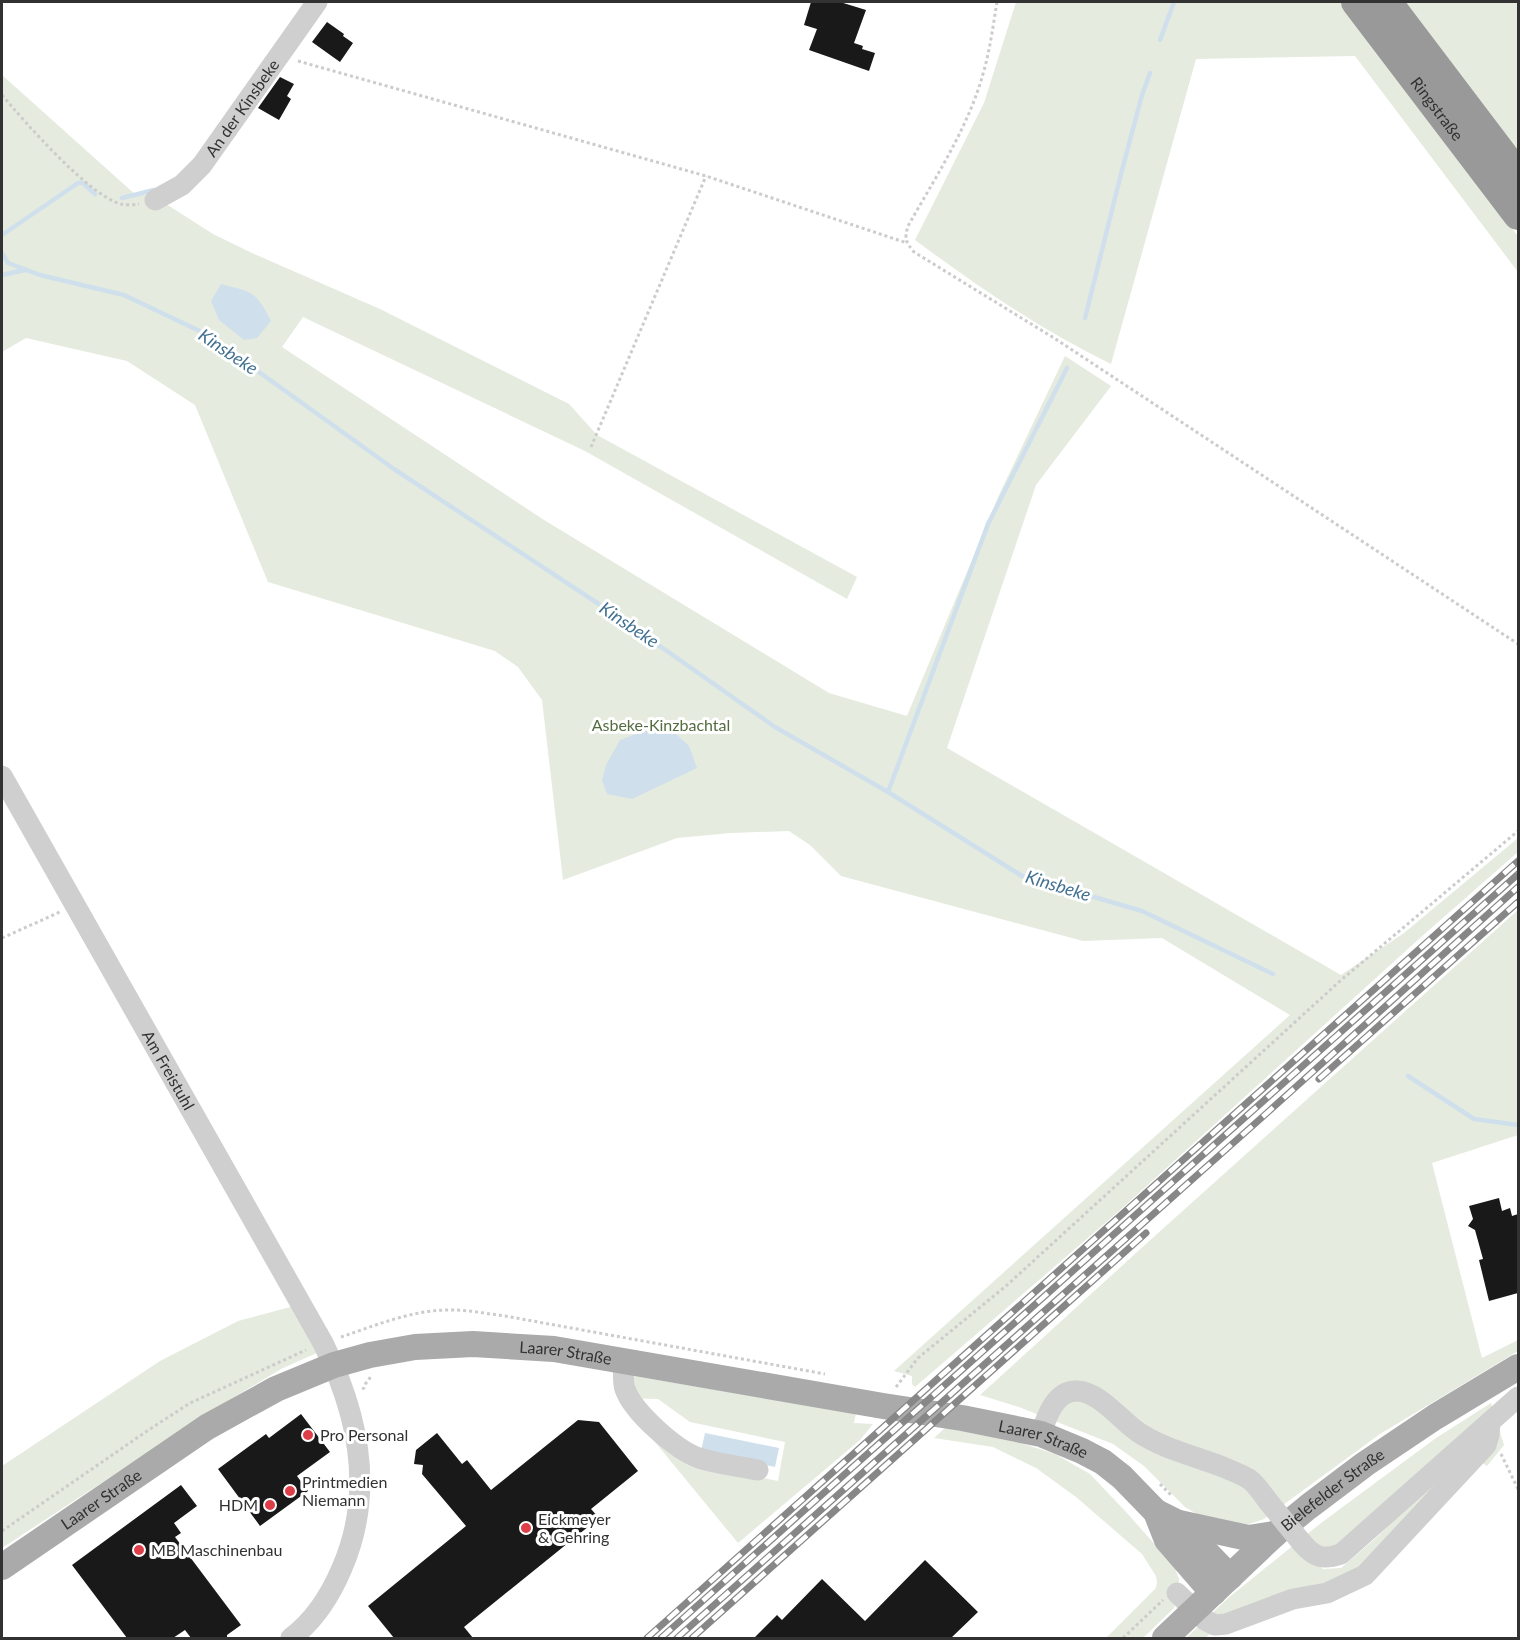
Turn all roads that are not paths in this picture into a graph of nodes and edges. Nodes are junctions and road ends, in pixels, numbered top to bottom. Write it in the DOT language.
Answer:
graph roads {
  1 [pos="317,2"];
  2 [pos="1356,2"];
  3 [pos="1387,2"];
  4 [pos="1518,175"];
  5 [pos="155,200"];
  6 [pos="1518,215"];
  7 [pos="2,776"];
  8 [pos="329,1354"];
  9 [pos="624,1361"];
  10 [pos="1518,1366"];
  11 [pos="1518,1397"];
  12 [pos="1490,1428"];
  13 [pos="1041,1434"];
  14 [pos="758,1470"];
  15 [pos="1167,1518"];
  16 [pos="1275,1534"];
  17 [pos="2,1568"];
  18 [pos="1204,1593"];
  19 [pos="291,1638"];
  20 [pos="1165,1638"];
  1 -- 5 [label="street, An der Kinsbeke"];
  2 -- 6 [label="highway, Ringstraße"];
  3 -- 4 [label="highway, Ringstraße"];
  7 -- 8 [label="street, Am Freistuhl"];
  8 -- 9 [label="main road, Laarer Straße"];
  8 -- 17 [label="main road, Laarer Straße"];
  8 -- 19 [label="street, Am Freistuhl"];
  9 -- 13 [label="main road, Laarer Straße"];
  9 -- 14 [label="street"];
  10 -- 16 [label="main road, Bielefelder Straße"];
  11 -- 12 [label="street"];
  12 -- 13 [label="street, bridge"];
  12 -- 18 [label="street"];
  13 -- 15 [label="main road, Laarer Straße"];
  15 -- 16 [label="main road"];
  15 -- 18 [label="main road, Laarer Straße"];
  16 -- 18 [label="main road, Bielefelder Straße"];
  18 -- 20 [label="main road, Bielefelder Straße"];
}
